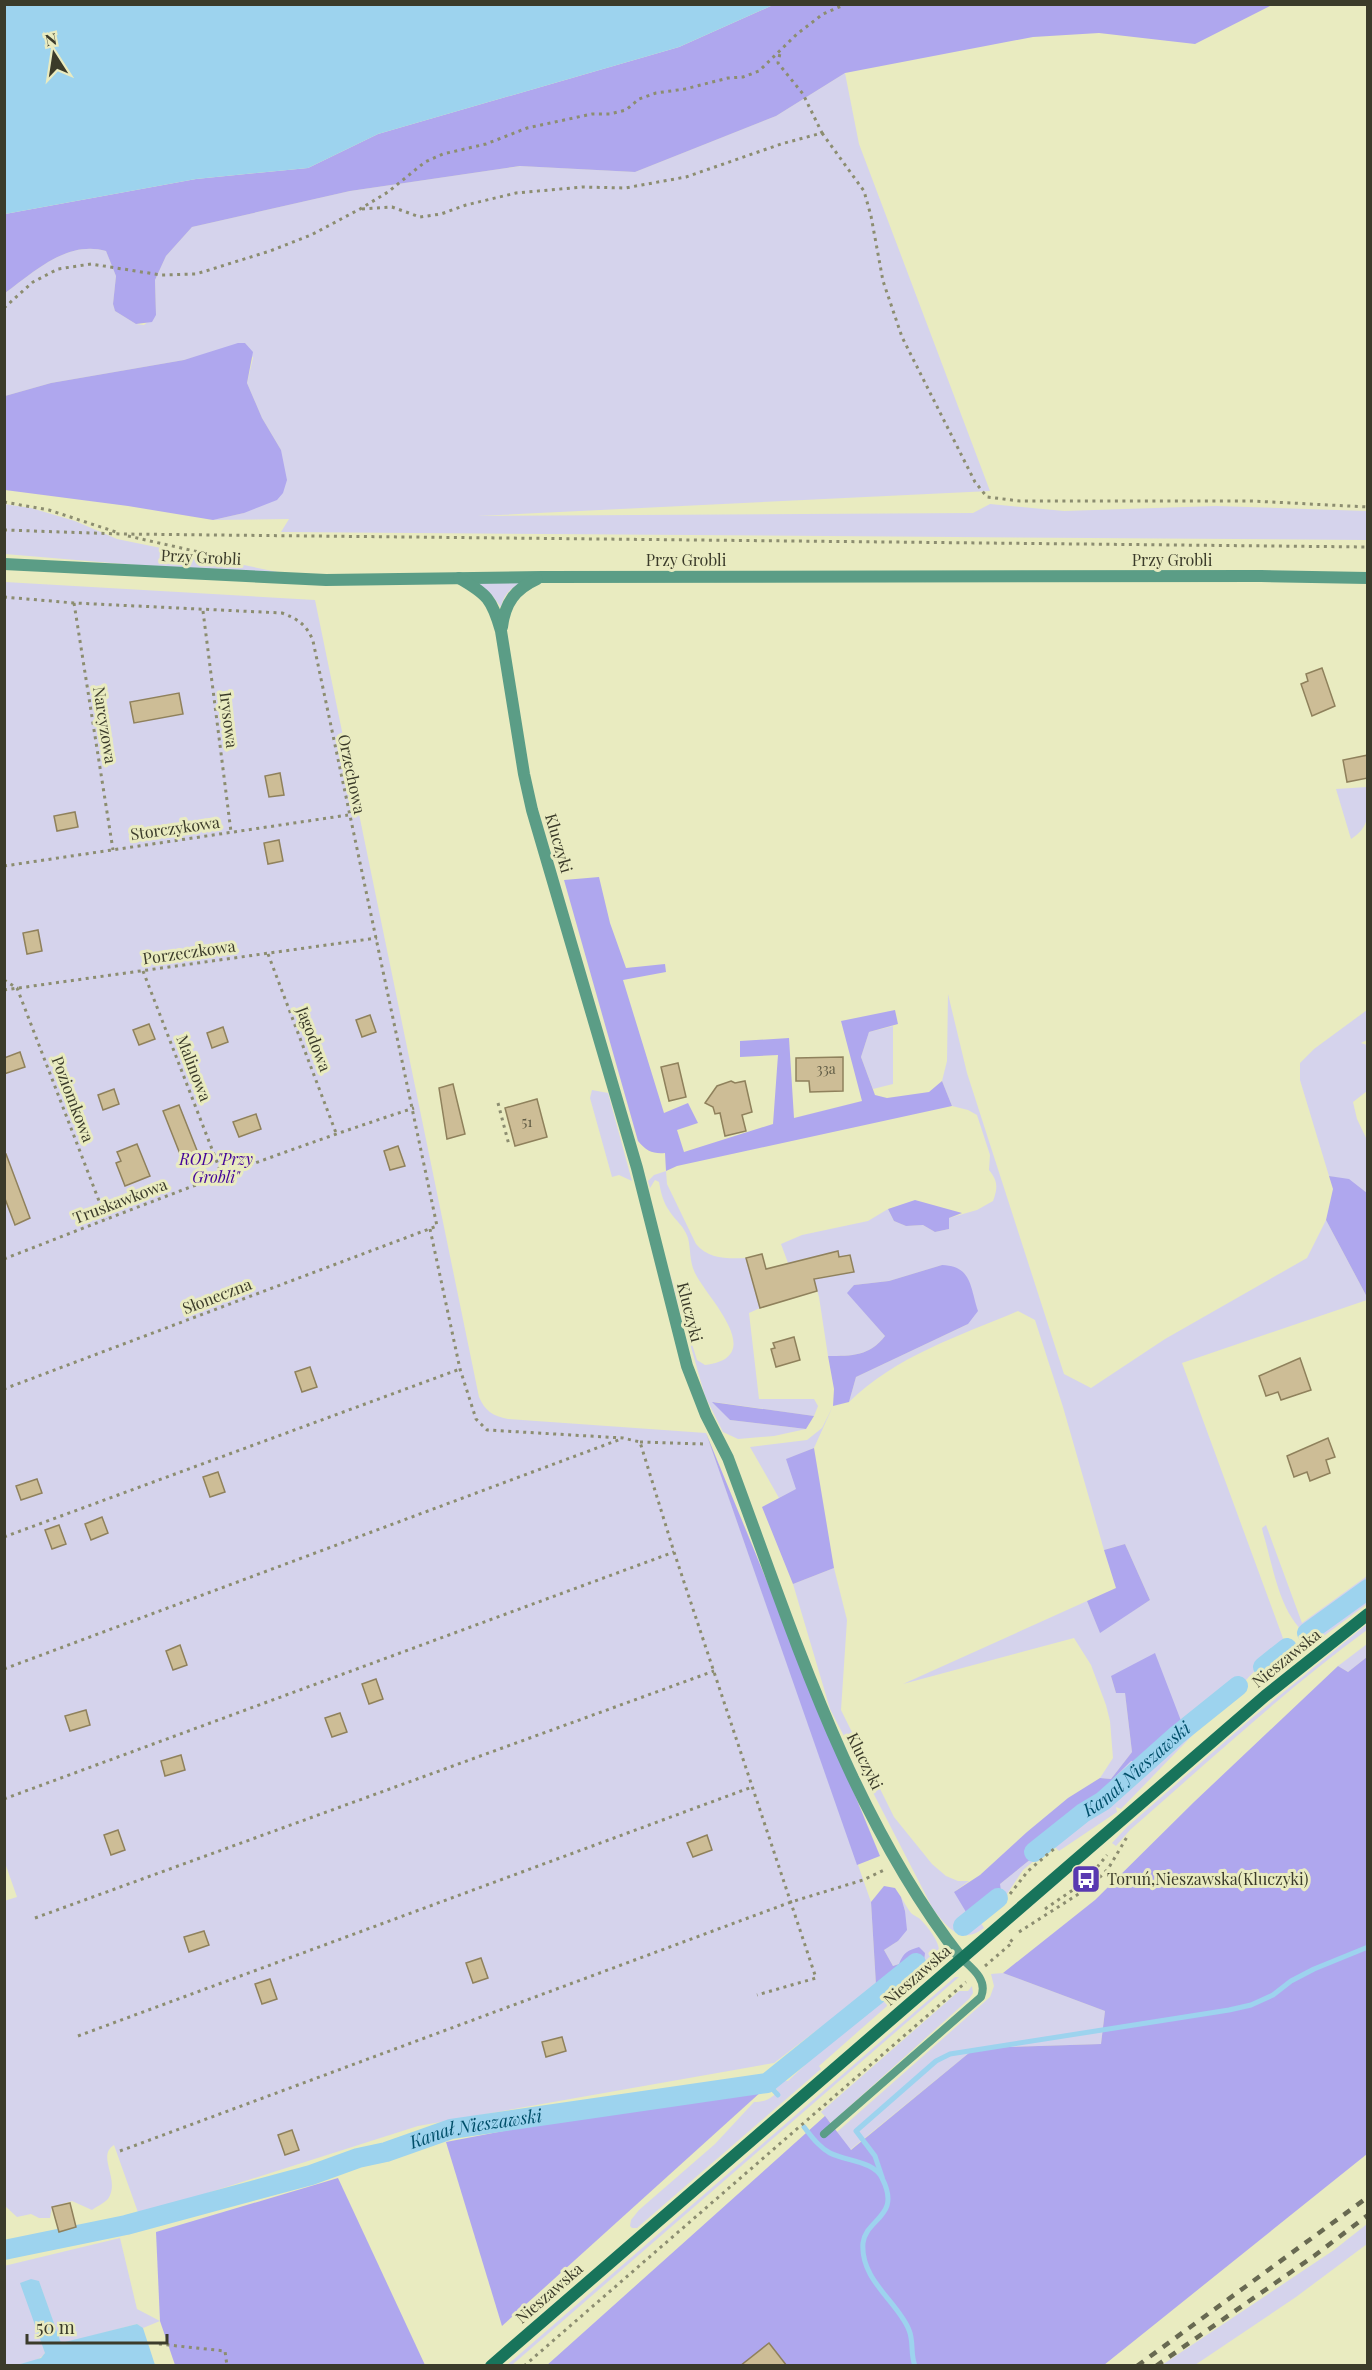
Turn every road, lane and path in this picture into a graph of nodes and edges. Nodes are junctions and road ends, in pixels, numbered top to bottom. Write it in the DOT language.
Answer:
graph roads {
  1 [pos="846,4"];
  2 [pos="781,50"];
  3 [pos="822,133"];
  4 [pos="360,209"];
  5 [pos="4,308"];
  6 [pos="4,502"];
  7 [pos="1368,507"];
  8 [pos="4,530"];
  9 [pos="121,534"];
  10 [pos="1368,547"];
  11 [pos="235,560"];
  12 [pos="4,564"];
  13 [pos="542,577"];
  14 [pos="459,578"];
  15 [pos="1368,578"];
  16 [pos="4,597"];
  17 [pos="74,603"];
  18 [pos="203,610"];
  19 [pos="501,631"];
  20 [pos="348,815"];
  21 [pos="231,832"];
  22 [pos="113,850"];
  23 [pos="4,866"];
  24 [pos="377,938"];
  25 [pos="268,954"];
  26 [pos="143,971"];
  27 [pos="5,980"];
  28 [pos="17,988"];
  29 [pos="4,990"];
  30 [pos="498,1103"];
  31 [pos="414,1108"];
  32 [pos="336,1133"];
  33 [pos="509,1145"];
  34 [pos="222,1175"];
  35 [pos="106,1219"];
  36 [pos="437,1226"];
  37 [pos="430,1229"];
  38 [pos="4,1259"];
  39 [pos="460,1369"];
  40 [pos="4,1389"];
  41 [pos="623,1438"];
  42 [pos="640,1442"];
  43 [pos="721,1444"];
  44 [pos="4,1538"];
  45 [pos="674,1552"];
  46 [pos="1368,1614"];
  47 [pos="4,1669"];
  48 [pos="714,1671"];
  49 [pos="752,1787"];
  50 [pos="4,1799"];
  51 [pos="896,1863"];
  52 [pos="791,1902"];
  53 [pos="35,1918"];
  54 [pos="1006,1935"];
  55 [pos="961,1959"];
  56 [pos="977,1973"];
  57 [pos="757,1995"];
  58 [pos="78,2036"];
  59 [pos="824,2134"];
  60 [pos="120,2151"];
  61 [pos="159,2344"];
  62 [pos="227,2366"];
  63 [pos="491,2366"];
  64 [pos="524,2366"];
  1 -- 2 [label="path"];
  2 -- 3 [label="path"];
  2 -- 4 [label="path"];
  3 -- 4 [label="path"];
  3 -- 7 [label="path"];
  4 -- 5 [label="path"];
  6 -- 9 [label="path"];
  8 -- 9 [label="path"];
  9 -- 10 [label="path"];
  9 -- 11 [label="path"];
  12 -- 14 [label="street, Przy Grobli"];
  13 -- 14 [label="street, Przy Grobli"];
  13 -- 15 [label="street, Przy Grobli"];
  13 -- 19 [label="street, Kluczyki"];
  14 -- 19 [label="street, Kluczyki"];
  16 -- 17 [label="path, Orzechowa"];
  17 -- 18 [label="path, Orzechowa"];
  17 -- 22 [label="path, Narcyzowa"];
  18 -- 20 [label="path, Orzechowa"];
  18 -- 21 [label="path, Irysowa"];
  19 -- 43 [label="street, Kluczyki"];
  20 -- 21 [label="path, Storczykowa"];
  20 -- 24 [label="path, Orzechowa"];
  21 -- 22 [label="path, Storczykowa"];
  22 -- 23 [label="path, Storczykowa"];
  24 -- 25 [label="path, Porzeczkowa"];
  24 -- 31 [label="path, Orzechowa"];
  25 -- 26 [label="path, Porzeczkowa"];
  25 -- 32 [label="path, Jagodowa"];
  26 -- 28 [label="path, Porzeczkowa"];
  26 -- 34 [label="path, Malinowa"];
  27 -- 28 [label="path"];
  28 -- 29 [label="path, Porzeczkowa"];
  28 -- 35 [label="path, Poziomkowa"];
  30 -- 33 [label="path"];
  31 -- 32 [label="path, Truskawkowa"];
  31 -- 36 [label="path, Orzechowa"];
  32 -- 34 [label="path, Truskawkowa"];
  34 -- 35 [label="path, Truskawkowa"];
  35 -- 38 [label="path, Truskawkowa"];
  36 -- 37 [label="path, Słoneczna"];
  37 -- 39 [label="path"];
  37 -- 40 [label="path, Słoneczna"];
  39 -- 41 [label="path"];
  39 -- 44 [label="path"];
  41 -- 42 [label="path"];
  41 -- 47 [label="path"];
  42 -- 43 [label="path"];
  42 -- 45 [label="path"];
  43 -- 51 [label="street, Kluczyki"];
  45 -- 48 [label="path"];
  45 -- 50 [label="path"];
  46 -- 55 [label="main road, Nieszawska"];
  48 -- 49 [label="path"];
  48 -- 53 [label="path"];
  49 -- 52 [label="path"];
  49 -- 58 [label="path"];
  51 -- 52 [label="path"];
  51 -- 55 [label="street, Kluczyki"];
  52 -- 57 [label="path"];
  52 -- 60 [label="path"];
  54 -- 56 [label="path"];
  55 -- 56 [label="lane"];
  55 -- 63 [label="main road, Nieszawska"];
  56 -- 59 [label="lane"];
  56 -- 64 [label="path"];
  61 -- 62 [label="path"];
}
